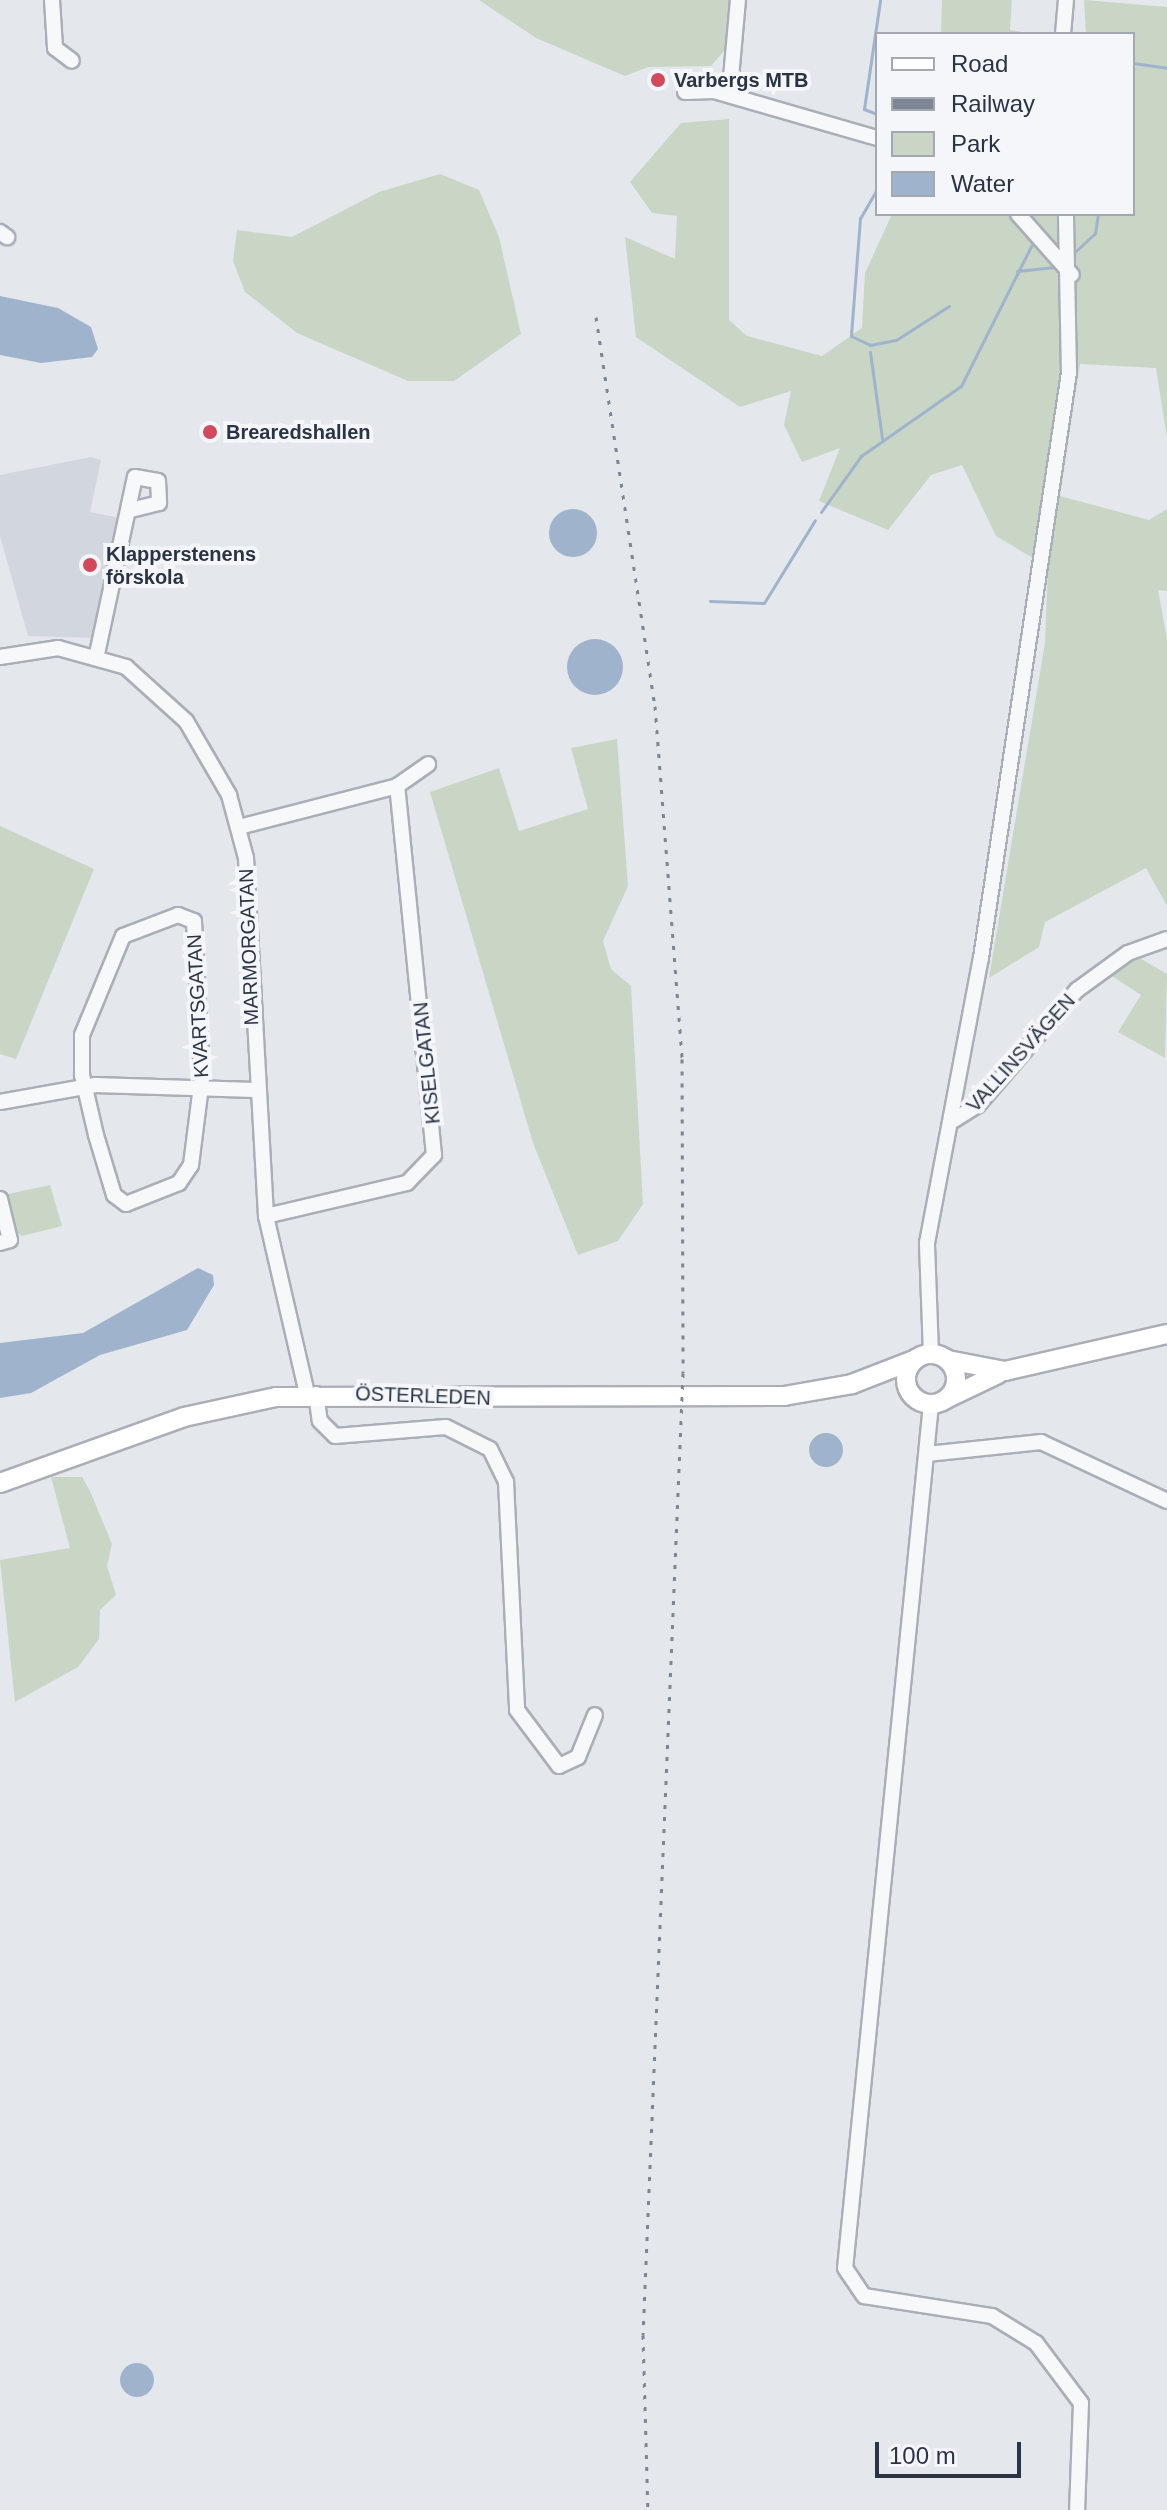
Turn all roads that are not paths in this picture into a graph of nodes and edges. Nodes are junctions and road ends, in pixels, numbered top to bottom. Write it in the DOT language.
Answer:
graph roads {
  1 [pos="52,0"];
  2 [pos="738,0"];
  3 [pos="1066,0"];
  4 [pos="1063,32"];
  5 [pos="72,61"];
  6 [pos="714,91"];
  7 [pos="685,92"];
  8 [pos="875,137"];
  9 [pos="1020,216"];
  10 [pos="1066,216"];
  11 [pos="1072,275"];
  12 [pos="130,510"];
  13 [pos="97,654"];
  14 [pos="0,657"];
  15 [pos="428,764"];
  16 [pos="397,786"];
  17 [pos="239,827"];
  18 [pos="1167,939"];
  19 [pos="84,1085"];
  20 [pos="201,1088"];
  21 [pos="255,1090"];
  22 [pos="0,1102"];
  23 [pos="954,1120"];
  24 [pos="0,1199"];
  25 [pos="266,1216"];
  26 [pos="0,1243"];
  27 [pos="1167,1334"];
  28 [pos="931,1358"];
  29 [pos="1008,1370"];
  30 [pos="859,1382"];
  31 [pos="311,1394"];
  32 [pos="913,1396"];
  33 [pos="938,1402"];
  34 [pos="927,1454"];
  35 [pos="0,1483"];
  36 [pos="1167,1501"];
  37 [pos="595,1715"];
  38 [pos="1077,2510"];
  1 -- 5 [label="street"];
  2 -- 6 [label="street"];
  3 -- 4 [label="street"];
  6 -- 7 [label="street"];
  6 -- 8 [label="street"];
  9 -- 11 [label="street"];
  10 -- 11 [label="street"];
  11 -- 23 [label="street"];
  12 -- 12 [label="street"];
  12 -- 13 [label="street"];
  13 -- 14 [label="street, MARMORGATAN"];
  13 -- 17 [label="street, MARMORGATAN"];
  15 -- 16 [label="street"];
  16 -- 17 [label="street"];
  16 -- 25 [label="street, KISELGATAN"];
  17 -- 21 [label="street, MARMORGATAN"];
  18 -- 23 [label="street, VALLINSVÄGEN"];
  19 -- 20 [label="street"];
  19 -- 20 [label="street"];
  19 -- 20 [label="street, KVARTSGATAN"];
  19 -- 22 [label="street"];
  20 -- 21 [label="street"];
  21 -- 25 [label="street, MARMORGATAN"];
  23 -- 28 [label="street, VALLINSVÄGEN"];
  24 -- 26 [label="street"];
  25 -- 31 [label="street, MARMORGATAN"];
  27 -- 29 [label="main road"];
  28 -- 29 [label="main road"];
  28 -- 30 [label="main road, ÖSTERLEDEN"];
  28 -- 32 [label="main road"];
  28 -- 33 [label="main road"];
  29 -- 33 [label="main road"];
  30 -- 31 [label="main road, ÖSTERLEDEN"];
  30 -- 32 [label="main road, ÖSTERLEDEN"];
  31 -- 35 [label="main road, ÖSTERLEDEN"];
  31 -- 37 [label="street, MARMORGATAN"];
  32 -- 33 [label="main road, ÖSTERLEDEN"];
  33 -- 34 [label="street"];
  34 -- 36 [label="street"];
  34 -- 38 [label="street"];
}
